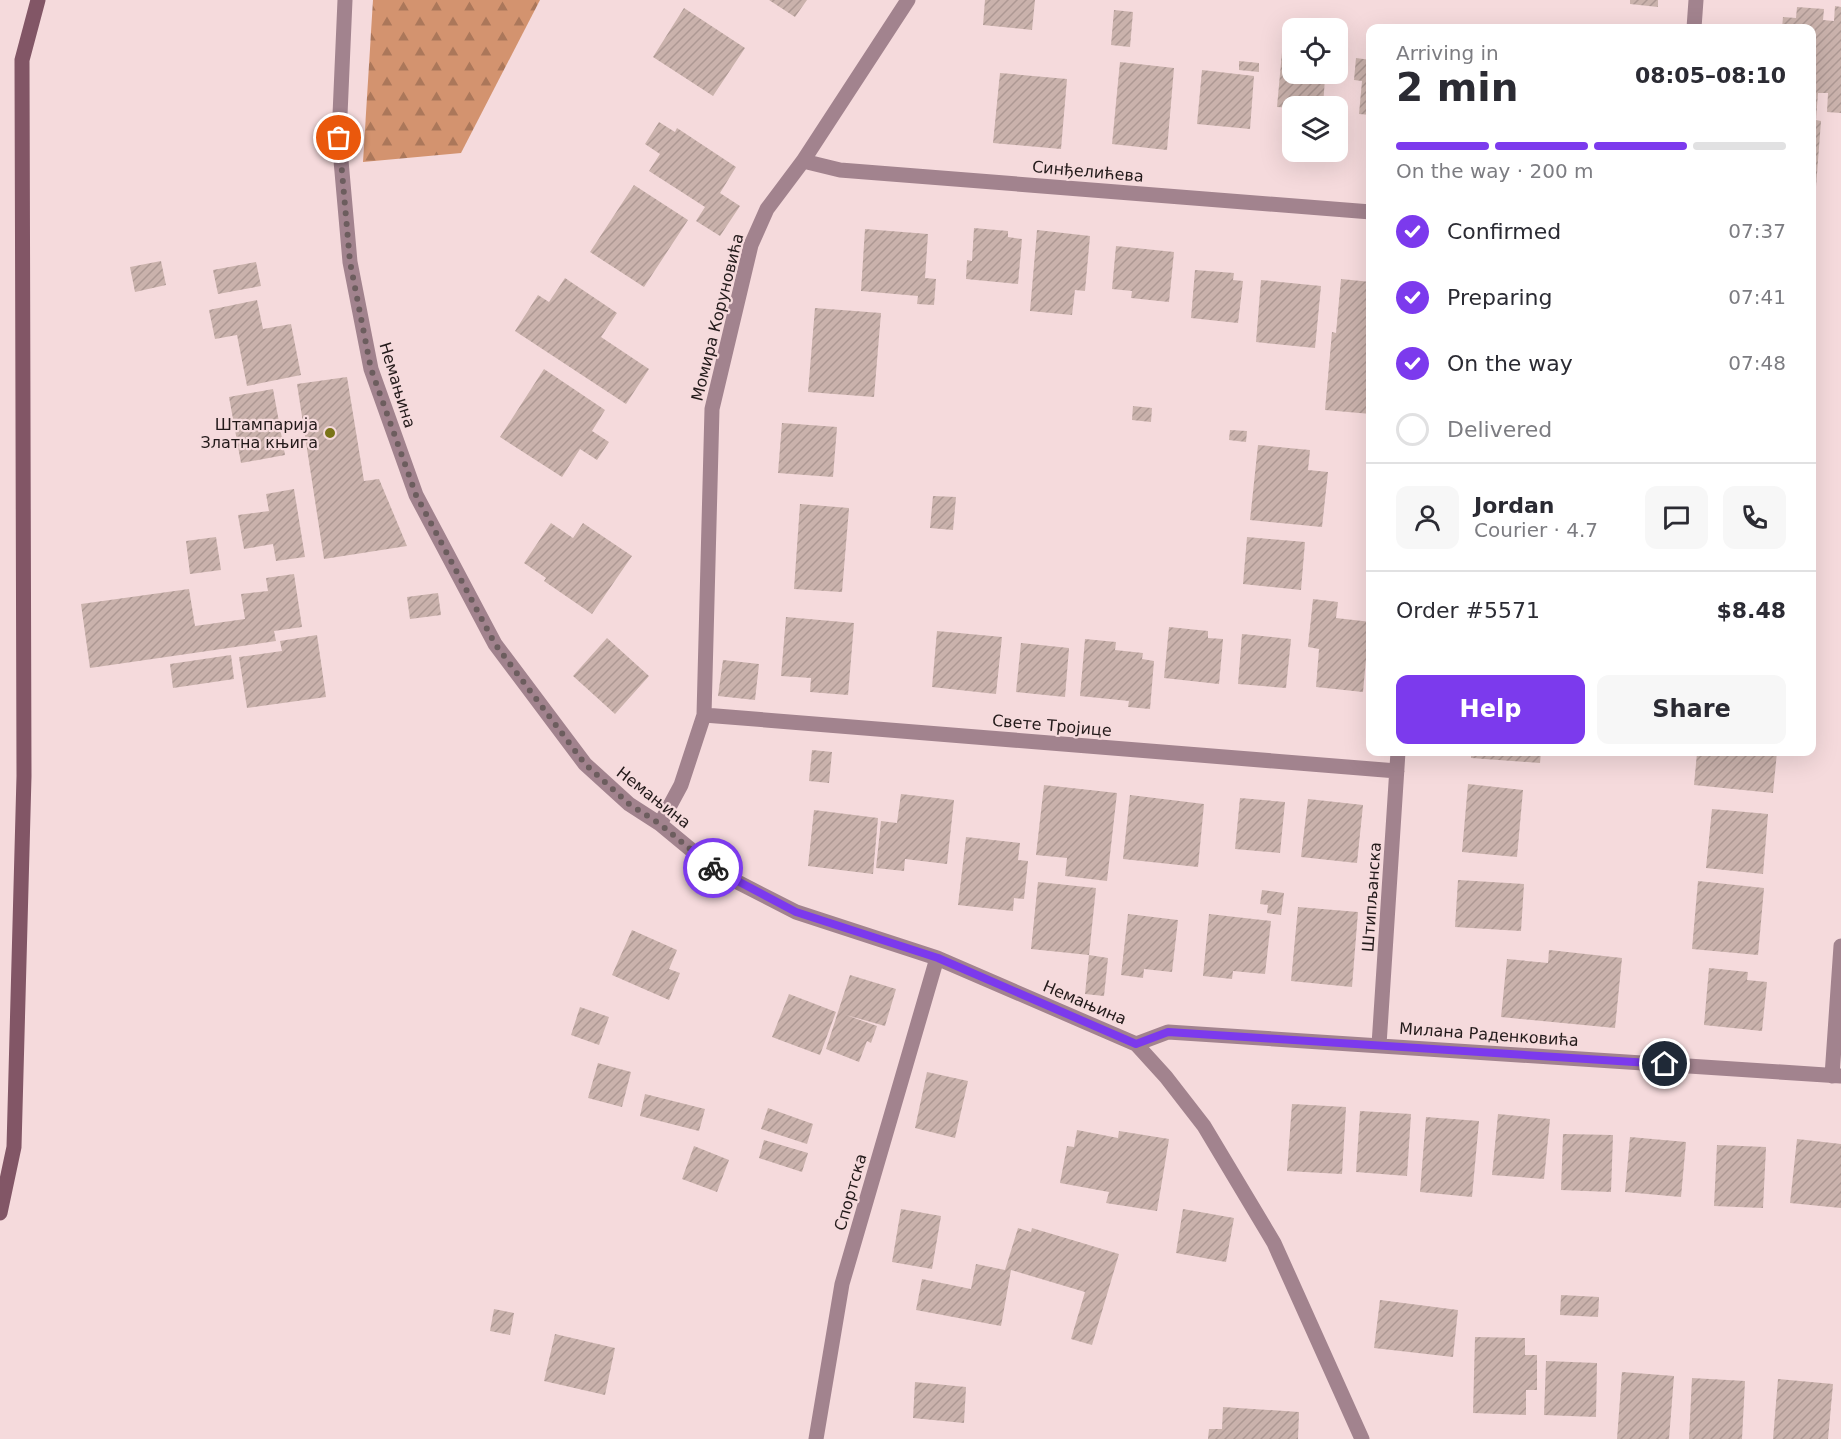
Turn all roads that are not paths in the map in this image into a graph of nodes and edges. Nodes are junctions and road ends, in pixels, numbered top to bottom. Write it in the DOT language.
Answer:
graph roads {
  1 [pos="38,0"];
  2 [pos="345,0"];
  3 [pos="908,0"];
  4 [pos="1696,0"];
  5 [pos="1694,24"];
  6 [pos="803,160"];
  7 [pos="1366,212"];
  8 [pos="704,715"];
  9 [pos="1398,756"];
  10 [pos="1397,771"];
  11 [pos="660,824"];
  12 [pos="1841,946"];
  13 [pos="938,958"];
  14 [pos="1136,1044"];
  15 [pos="1380,1045"];
  16 [pos="1837,1076"];
  17 [pos="0,1213"];
  18 [pos="816,1439"];
  19 [pos="1362,1439"];
  1 -- 17 [label="main road"];
  2 -- 11 [label="street, Немањина"];
  3 -- 6 [label="street, Момира Коруновића"];
  4 -- 5 [label="street"];
  6 -- 7 [label="street, Синђелићева"];
  6 -- 8 [label="street, Момира Коруновића"];
  8 -- 10 [label="street, Свете Тројице"];
  8 -- 11 [label="street, Момира Коруновића"];
  9 -- 10 [label="street, Штипљанска"];
  10 -- 15 [label="street, Штипљанска"];
  11 -- 13 [label="street, Немањина"];
  12 -- 16 [label="street"];
  13 -- 14 [label="street, Немањина"];
  13 -- 18 [label="street, Спортска"];
  14 -- 15 [label="street, Милана Раденковића"];
  14 -- 19 [label="street, Немањина"];
  15 -- 16 [label="street, Милана Раденковића"];
}
